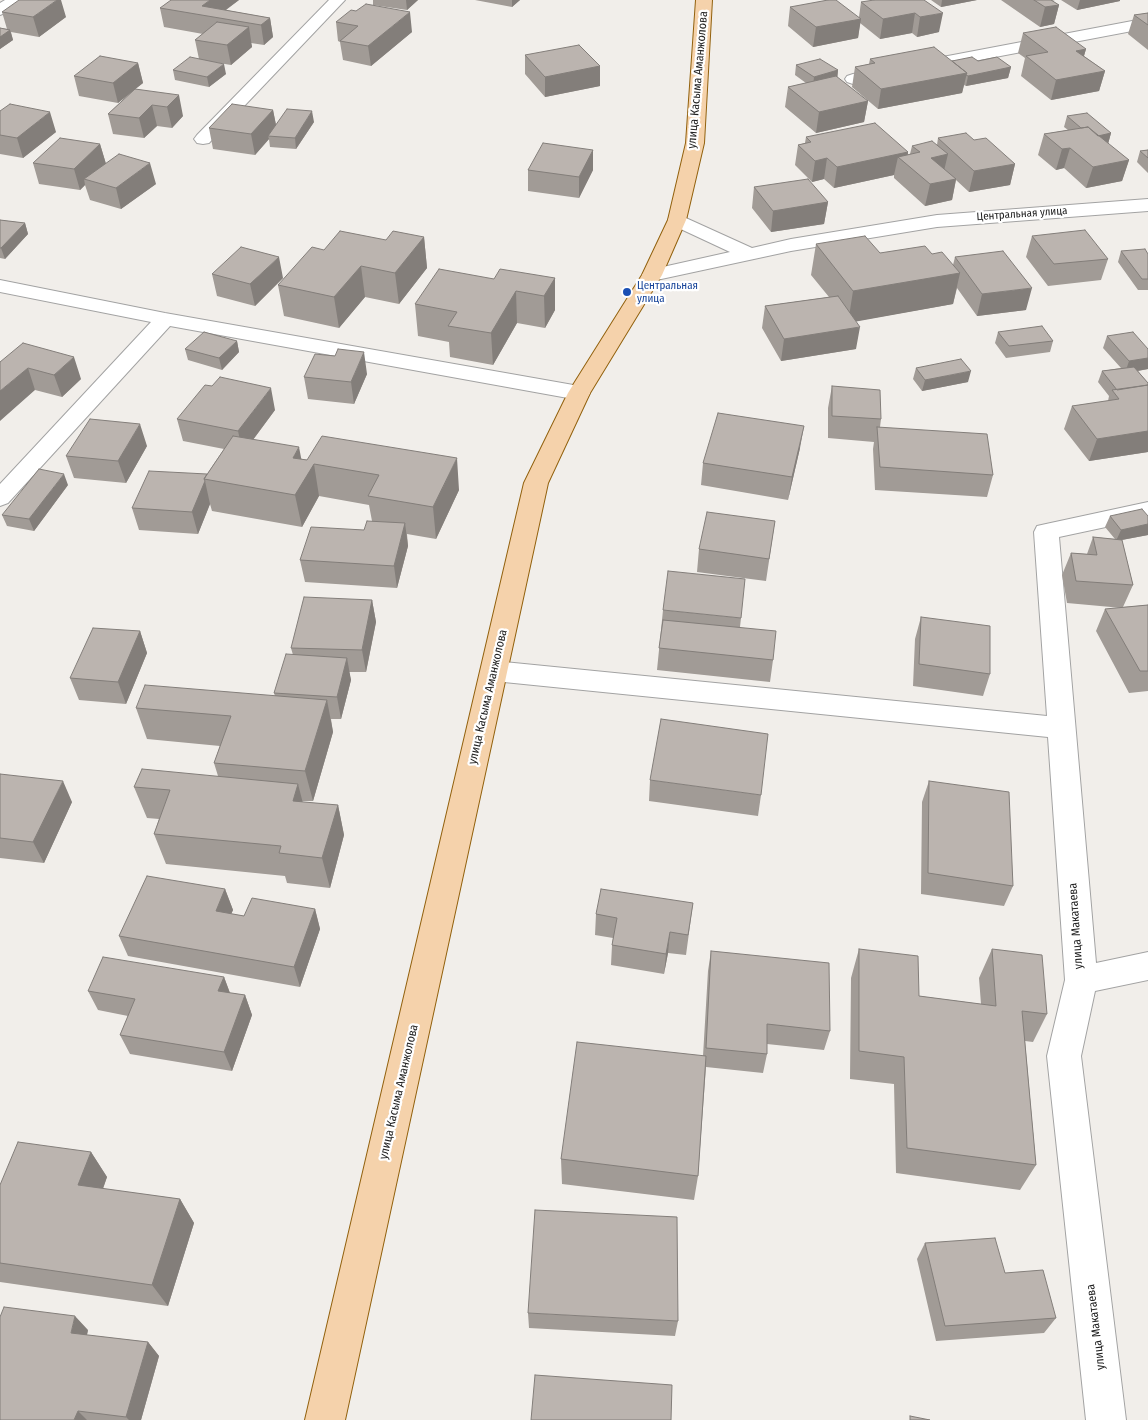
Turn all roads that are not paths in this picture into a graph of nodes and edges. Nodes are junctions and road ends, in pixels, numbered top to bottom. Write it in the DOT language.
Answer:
graph roads {
  1 [pos="15,0"];
  2 [pos="337,0"];
  3 [pos="704,0"];
  4 [pos="0,10"];
  5 [pos="1148,23"];
  6 [pos="853,79"];
  7 [pos="203,139"];
  8 [pos="1148,205"];
  9 [pos="677,220"];
  10 [pos="750,254"];
  11 [pos="652,275"];
  12 [pos="0,286"];
  13 [pos="164,319"];
  14 [pos="579,393"];
  15 [pos="0,498"];
  16 [pos="1148,510"];
  17 [pos="494,671"];
  18 [pos="1061,728"];
  19 [pos="1148,966"];
  20 [pos="1081,980"];
  21 [pos="325,1420"];
  22 [pos="1106,1420"];
  1 -- 4 [label="street"];
  2 -- 7 [label="street"];
  3 -- 9 [label="main road, улица Касыма Аманжолова"];
  5 -- 6 [label="street"];
  8 -- 10 [label="street, Центральная улица"];
  9 -- 10 [label="street"];
  9 -- 11 [label="main road, улица Касыма Аманжолова"];
  10 -- 11 [label="street, Центральная улица"];
  11 -- 14 [label="main road, улица Касыма Аманжолова"];
  12 -- 13 [label="street"];
  13 -- 14 [label="street"];
  13 -- 15 [label="street"];
  14 -- 17 [label="main road, улица Касыма Аманжолова"];
  16 -- 18 [label="street, улица Макатаева"];
  17 -- 18 [label="street"];
  17 -- 21 [label="main road, улица Касыма Аманжолова"];
  18 -- 20 [label="street, улица Макатаева"];
  19 -- 20 [label="street"];
  20 -- 22 [label="street, улица Макатаева"];
}
